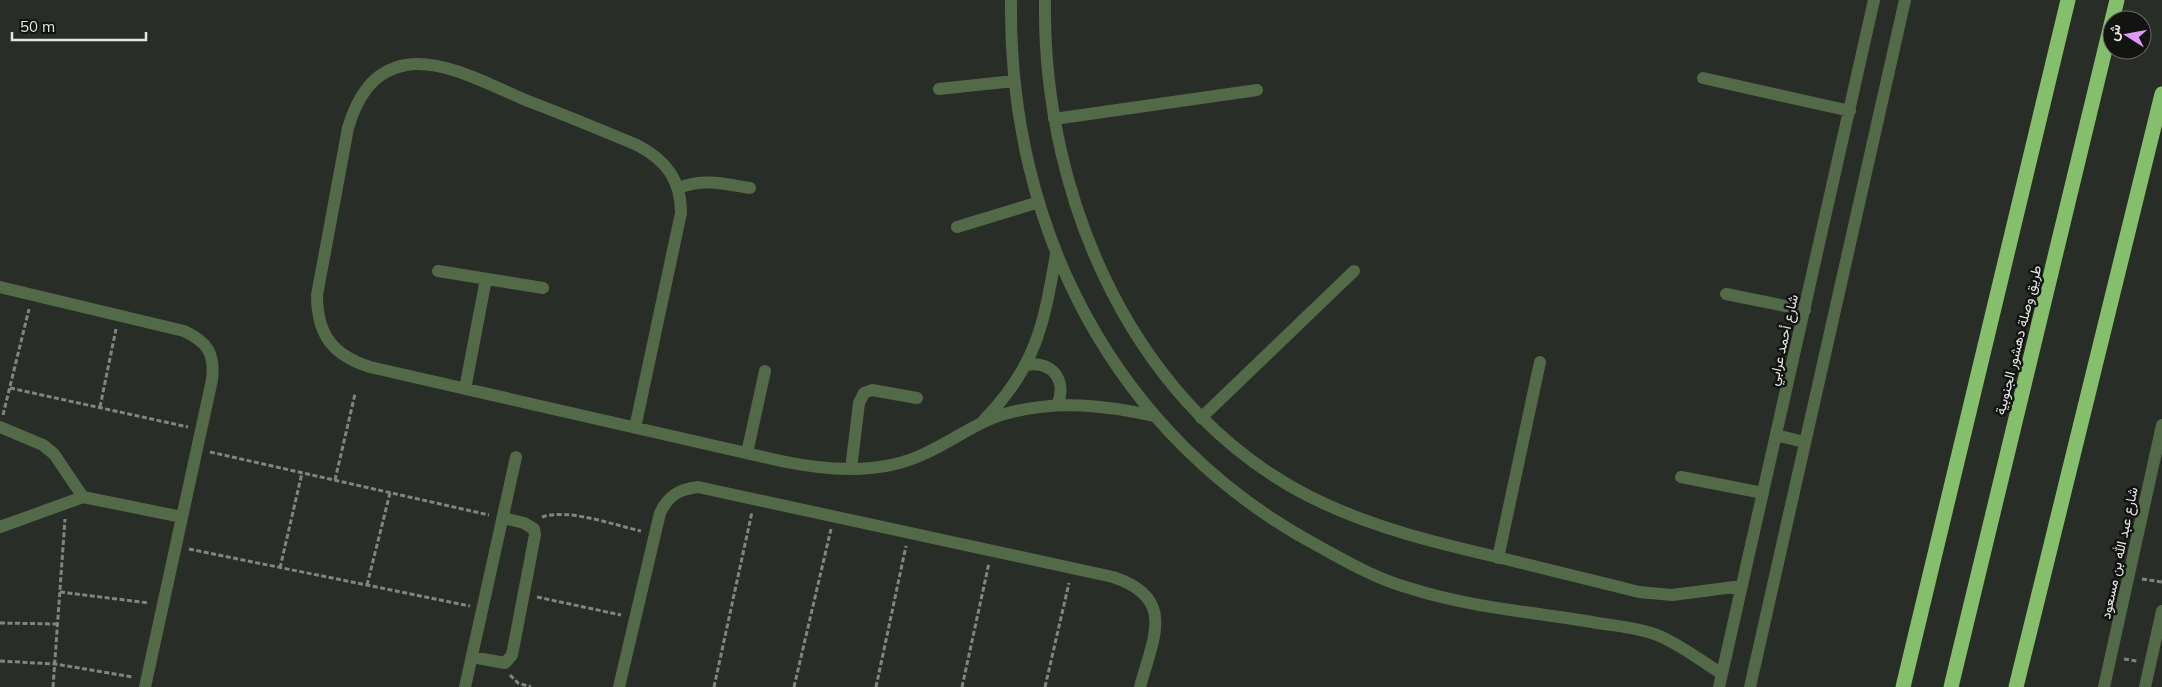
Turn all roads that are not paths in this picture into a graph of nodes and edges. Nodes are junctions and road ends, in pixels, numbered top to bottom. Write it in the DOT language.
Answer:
graph roads {
  1 [pos="1011,0"];
  2 [pos="1045,0"];
  3 [pos="1862,0"];
  4 [pos="1874,0"];
  5 [pos="1905,0"];
  6 [pos="2068,0"];
  7 [pos="2117,0"];
  8 [pos="1871,15"];
  9 [pos="1703,78"];
  10 [pos="1014,81"];
  11 [pos="939,89"];
  12 [pos="1257,90"];
  13 [pos="2162,94"];
  14 [pos="1850,111"];
  15 [pos="1054,119"];
  16 [pos="679,188"];
  17 [pos="750,188"];
  18 [pos="1039,202"];
  19 [pos="957,227"];
  20 [pos="1056,254"];
  21 [pos="438,271"];
  22 [pos="1354,271"];
  23 [pos="486,279"];
  24 [pos="0,287"];
  25 [pos="543,288"];
  26 [pos="1726,294"];
  27 [pos="1805,310"];
  28 [pos="1540,362"];
  29 [pos="1026,365"];
  30 [pos="765,371"];
  31 [pos="465,389"];
  32 [pos="917,398"];
  33 [pos="1057,405"];
  34 [pos="1154,416"];
  35 [pos="1202,418"];
  36 [pos="1,421"];
  37 [pos="983,422"];
  38 [pos="2162,425"];
  39 [pos="635,428"];
  40 [pos="1776,435"];
  41 [pos="1804,442"];
  42 [pos="747,453"];
  43 [pos="516,457"];
  44 [pos="851,469"];
  45 [pos="1681,476"];
  46 [pos="1763,493"];
  47 [pos="83,497"];
  48 [pos="182,517"];
  49 [pos="502,518"];
  50 [pos="0,527"];
  51 [pos="1498,558"];
  52 [pos="1742,586"];
  53 [pos="2162,611"];
  54 [pos="472,657"];
  55 [pos="1721,681"];
  56 [pos="146,683"];
  57 [pos="465,687"];
  58 [pos="619,687"];
  59 [pos="1140,687"];
  60 [pos="1750,687"];
  61 [pos="1903,687"];
  62 [pos="1951,687"];
  63 [pos="2016,687"];
  64 [pos="2104,687"];
  65 [pos="2145,687"];
  1 -- 10 [label="street"];
  2 -- 15 [label="street"];
  3 -- 8 [label="street"];
  4 -- 8 [label="street, شارع أحمد عرابي"];
  5 -- 41 [label="street"];
  6 -- 61 [label="highway"];
  7 -- 62 [label="highway, طريق وصلة دهشور الجنوبية"];
  8 -- 14 [label="street, شارع أحمد عرابي"];
  9 -- 14 [label="street"];
  10 -- 11 [label="street"];
  10 -- 18 [label="street"];
  12 -- 15 [label="street"];
  13 -- 63 [label="highway"];
  14 -- 27 [label="street, شارع أحمد عرابي"];
  15 -- 35 [label="street"];
  16 -- 17 [label="street"];
  16 -- 31 [label="street"];
  16 -- 39 [label="street"];
  18 -- 19 [label="street"];
  18 -- 20 [label="street"];
  20 -- 29 [label="street"];
  20 -- 34 [label="street"];
  21 -- 23 [label="street"];
  22 -- 35 [label="street"];
  23 -- 25 [label="street"];
  23 -- 31 [label="street"];
  24 -- 48 [label="street"];
  26 -- 27 [label="street"];
  27 -- 40 [label="street, شارع أحمد عرابي"];
  28 -- 51 [label="street"];
  29 -- 33 [label="street"];
  29 -- 37 [label="street"];
  30 -- 42 [label="street"];
  31 -- 39 [label="street"];
  32 -- 44 [label="street"];
  33 -- 34 [label="street"];
  33 -- 37 [label="street"];
  34 -- 55 [label="street"];
  35 -- 51 [label="street"];
  36 -- 47 [label="street"];
  37 -- 44 [label="street"];
  38 -- 64 [label="street, شارع عبد الله بن مسعود"];
  39 -- 42 [label="street"];
  40 -- 41 [label="street"];
  40 -- 46 [label="street, شارع أحمد عرابي"];
  41 -- 60 [label="street"];
  42 -- 44 [label="street"];
  43 -- 49 [label="street"];
  45 -- 46 [label="street"];
  46 -- 52 [label="street, شارع أحمد عرابي"];
  47 -- 48 [label="street"];
  47 -- 50 [label="street"];
  48 -- 56 [label="street"];
  49 -- 54 [label="street"];
  49 -- 54 [label="street"];
  51 -- 52 [label="street"];
  52 -- 55 [label="street, شارع أحمد عرابي"];
  53 -- 65 [label="street"];
  54 -- 57 [label="street"];
  58 -- 59 [label="street"];
}
